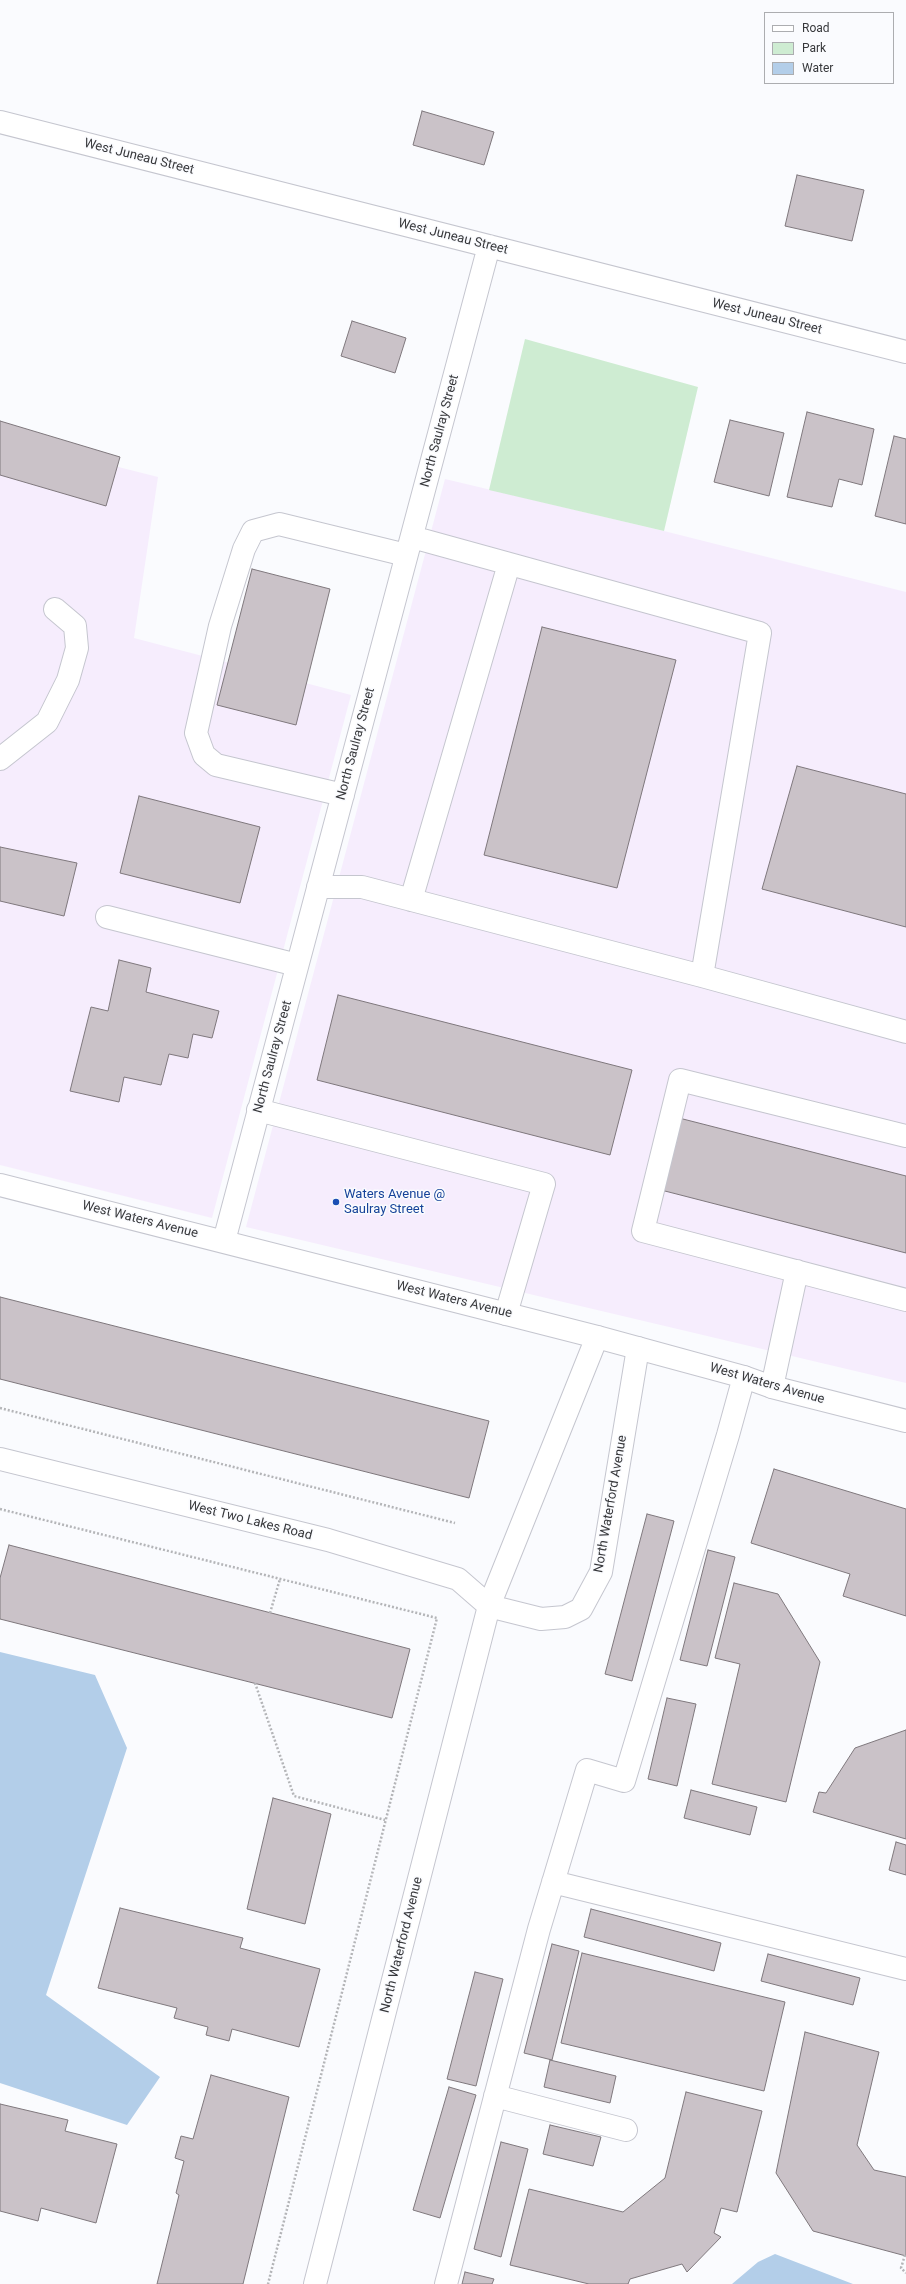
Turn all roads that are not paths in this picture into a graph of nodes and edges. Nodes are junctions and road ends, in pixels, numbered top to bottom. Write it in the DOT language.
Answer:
graph roads {
  1 [pos="0,122"];
  2 [pos="489,246"];
  3 [pos="906,352"];
  4 [pos="409,546"];
  5 [pos="508,564"];
  6 [pos="54,609"];
  7 [pos="0,759"];
  8 [pos="343,795"];
  9 [pos="318,887"];
  10 [pos="411,900"];
  11 [pos="107,917"];
  12 [pos="297,965"];
  13 [pos="702,976"];
  14 [pos="906,1032"];
  15 [pos="258,1110"];
  16 [pos="906,1136"];
  17 [pos="0,1185"];
  18 [pos="224,1241"];
  19 [pos="797,1271"];
  20 [pos="906,1300"];
  21 [pos="506,1314"];
  22 [pos="597,1337"];
  23 [pos="638,1348"];
  24 [pos="744,1377"];
  25 [pos="772,1386"];
  26 [pos="906,1421"];
  27 [pos="0,1459"];
  28 [pos="489,1606"];
  29 [pos="553,1882"];
  30 [pos="906,1969"];
  31 [pos="495,2096"];
  32 [pos="626,2130"];
  33 [pos="315,2284"];
  34 [pos="446,2284"];
  1 -- 2 [label="street, West Juneau Street"];
  2 -- 3 [label="street, West Juneau Street"];
  2 -- 4 [label="street, North Saulray Street"];
  4 -- 5 [label="street"];
  4 -- 8 [label="street, North Saulray Street"];
  4 -- 8 [label="street"];
  5 -- 10 [label="street"];
  5 -- 13 [label="street"];
  6 -- 7 [label="street"];
  8 -- 9 [label="street, North Saulray Street"];
  9 -- 10 [label="street"];
  9 -- 12 [label="street, North Saulray Street"];
  10 -- 13 [label="street"];
  11 -- 12 [label="street"];
  12 -- 15 [label="street, North Saulray Street"];
  13 -- 14 [label="street"];
  15 -- 18 [label="street, North Saulray Street"];
  15 -- 21 [label="street"];
  16 -- 19 [label="street"];
  17 -- 18 [label="street, West Waters Avenue"];
  18 -- 21 [label="street, West Waters Avenue"];
  19 -- 20 [label="street"];
  19 -- 25 [label="street"];
  21 -- 22 [label="street, West Waters Avenue"];
  22 -- 23 [label="street, West Waters Avenue"];
  22 -- 28 [label="street, North Waterford Avenue"];
  23 -- 24 [label="street, West Waters Avenue"];
  23 -- 28 [label="street, North Waterford Avenue"];
  24 -- 25 [label="street, West Waters Avenue"];
  24 -- 29 [label="street"];
  25 -- 26 [label="street, West Waters Avenue"];
  27 -- 28 [label="street, West Two Lakes Road"];
  28 -- 33 [label="street, North Waterford Avenue"];
  29 -- 30 [label="street"];
  29 -- 31 [label="street"];
  31 -- 32 [label="street"];
  31 -- 34 [label="street"];
}
